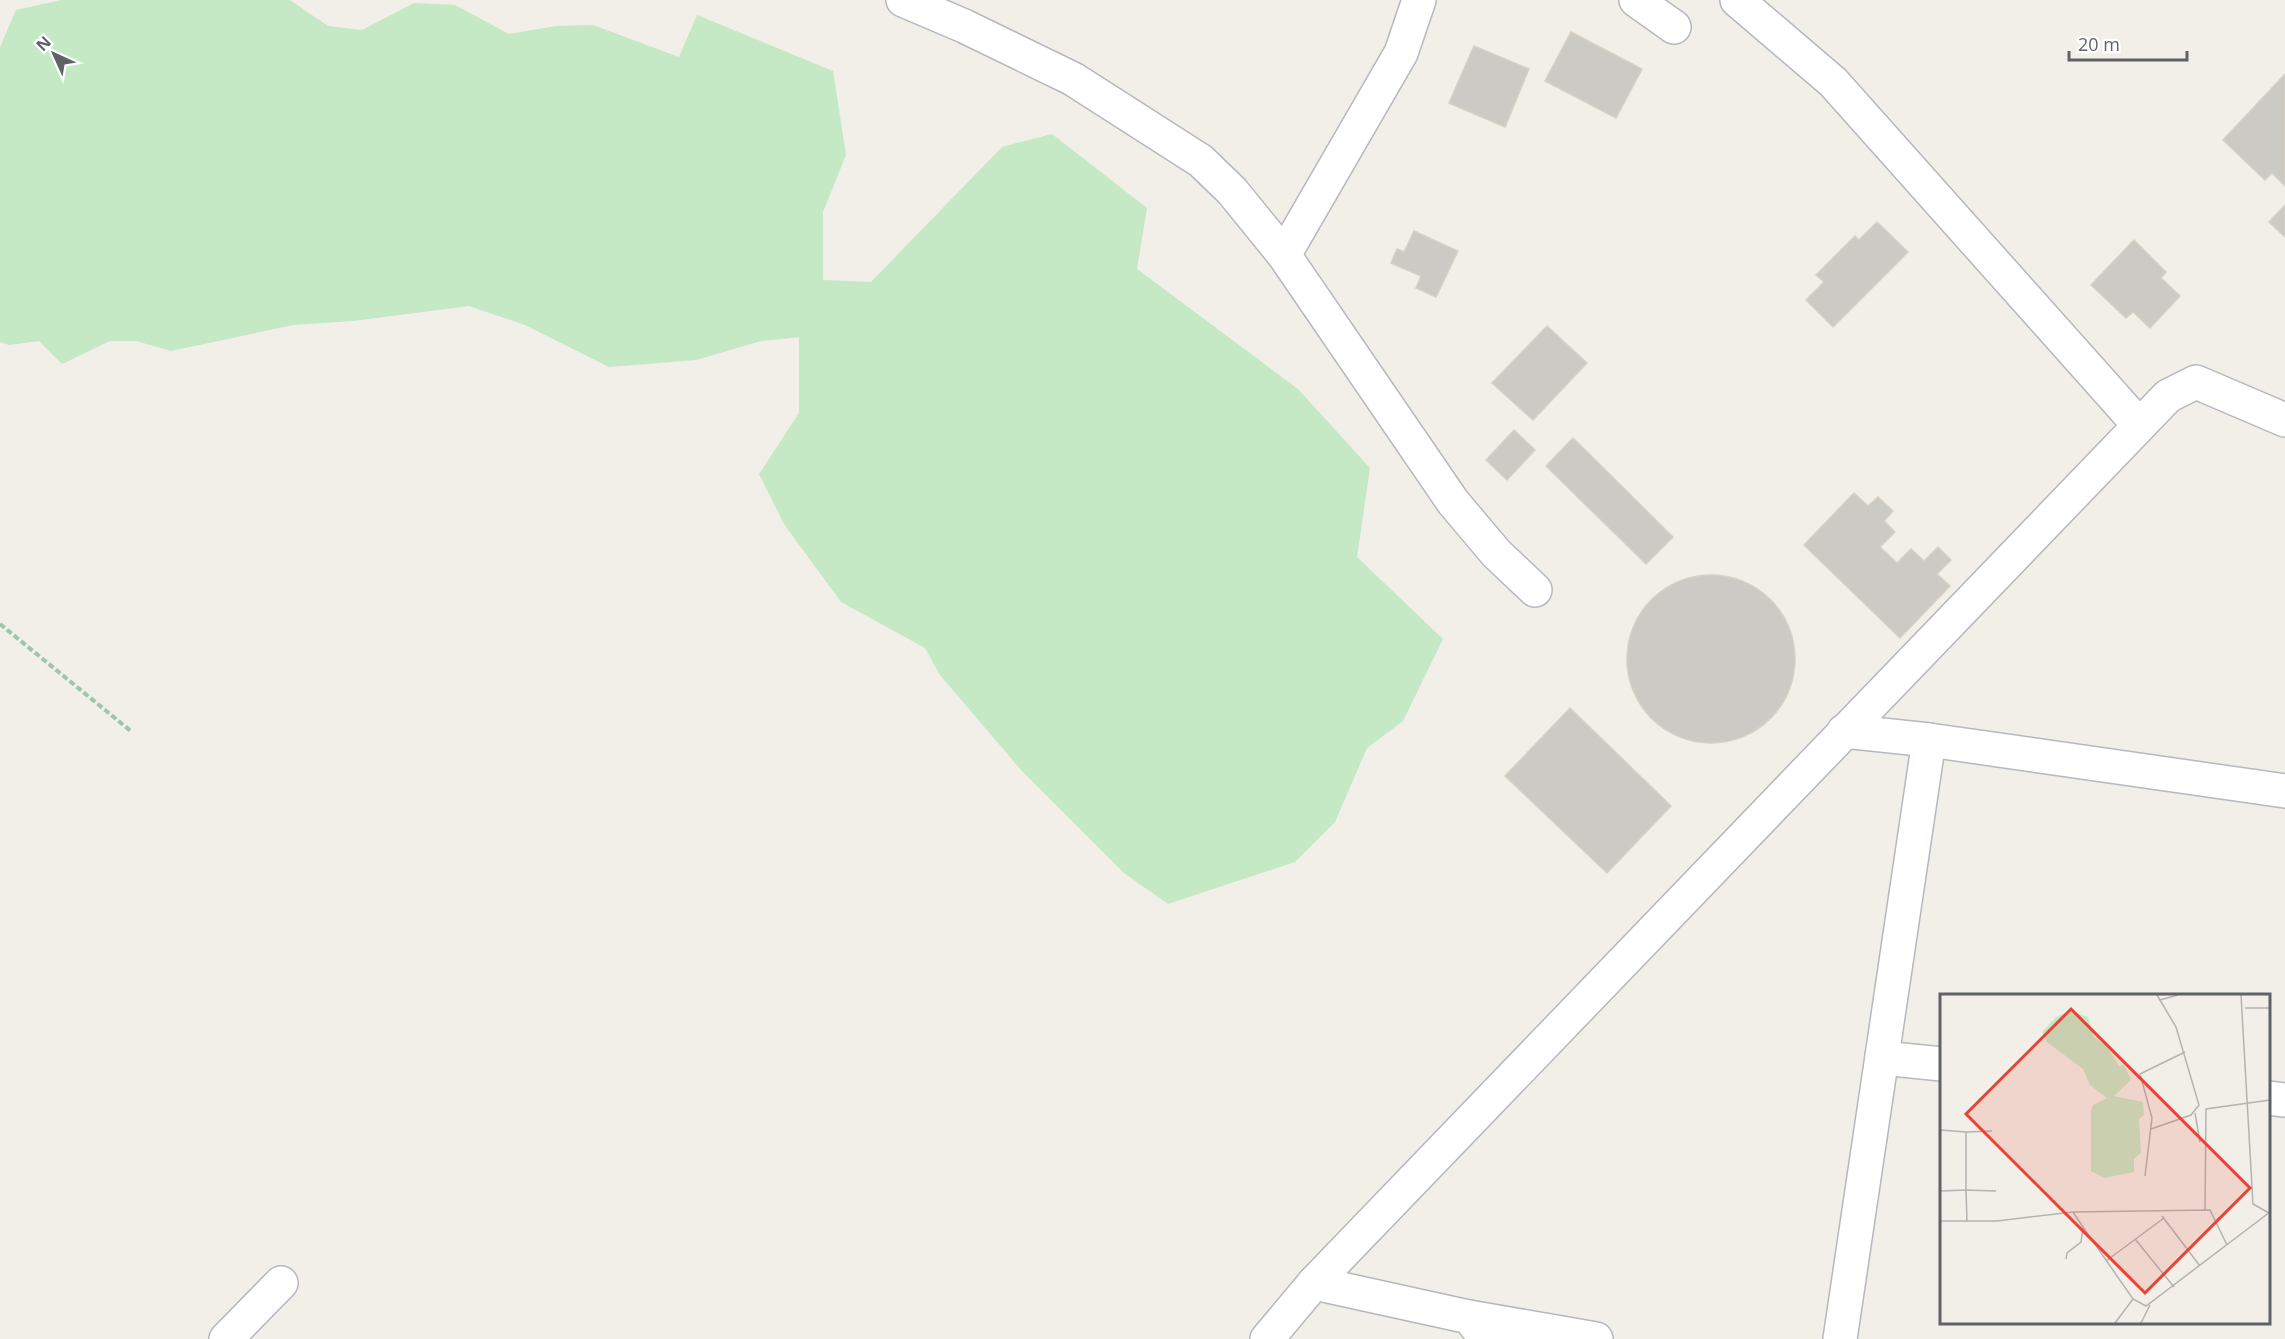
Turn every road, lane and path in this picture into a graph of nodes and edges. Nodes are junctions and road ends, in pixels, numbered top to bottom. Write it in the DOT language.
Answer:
graph roads {
  1 [pos="903,0"];
  2 [pos="1419,0"];
  3 [pos="1636,0"];
  4 [pos="1737,0"];
  5 [pos="1674,27"];
  6 [pos="1284,255"];
  7 [pos="2285,420"];
  8 [pos="2139,425"];
  9 [pos="1535,590"];
  10 [pos="0,624"];
  11 [pos="132,732"];
  12 [pos="1844,732"];
  13 [pos="1929,740"];
  14 [pos="2285,791"];
  15 [pos="1882,1058"];
  16 [pos="1940,1064"];
  17 [pos="2270,1098"];
  18 [pos="2285,1100"];
  19 [pos="1314,1282"];
  20 [pos="281,1283"];
  21 [pos="1477,1328"];
  22 [pos="226,1339"];
  23 [pos="1267,1339"];
  24 [pos="1596,1339"];
  25 [pos="1840,1339"];
  1 -- 6 [label="street"];
  2 -- 6 [label="street"];
  3 -- 5 [label="street"];
  4 -- 8 [label="street"];
  6 -- 9 [label="street"];
  7 -- 8 [label="street"];
  8 -- 12 [label="street"];
  10 -- 11 [label="path"];
  12 -- 13 [label="street"];
  12 -- 19 [label="street"];
  13 -- 14 [label="street"];
  13 -- 15 [label="street"];
  15 -- 16 [label="street"];
  15 -- 25 [label="street"];
  17 -- 18 [label="street"];
  19 -- 21 [label="street"];
  19 -- 23 [label="street"];
  20 -- 22 [label="street"];
  21 -- 24 [label="street"];
}
